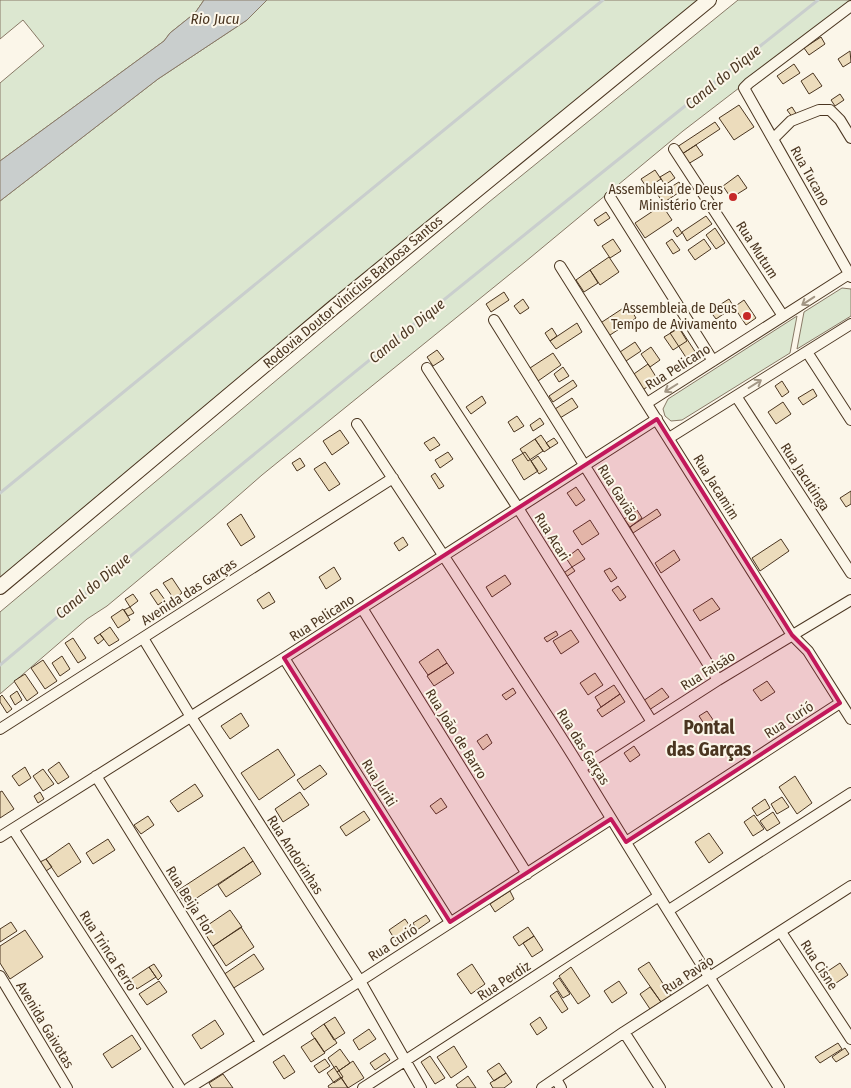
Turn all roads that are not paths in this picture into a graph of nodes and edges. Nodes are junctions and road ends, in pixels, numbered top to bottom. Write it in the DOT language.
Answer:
graph roads {
  1 [pos="709,0"];
  2 [pos="851,6"];
  3 [pos="851,138"];
  4 [pos="773,139"];
  5 [pos="674,149"];
  6 [pos="610,197"];
  7 [pos="560,266"];
  8 [pos="850,276"];
  9 [pos="784,316"];
  10 [pos="494,320"];
  11 [pos="851,324"];
  12 [pos="807,352"];
  13 [pos="714,361"];
  14 [pos="427,368"];
  15 [pos="736,396"];
  16 [pos="647,403"];
  17 [pos="657,419"];
  18 [pos="851,420"];
  19 [pos="357,424"];
  20 [pos="669,438"];
  21 [pos="585,465"];
  22 [pos="393,478"];
  23 [pos="518,508"];
  24 [pos="444,556"];
  25 [pos="851,573"];
  26 [pos="0,588"];
  27 [pos="851,600"];
  28 [pos="362,608"];
  29 [pos="792,635"];
  30 [pos="143,638"];
  31 [pos="284,658"];
  32 [pos="718,680"];
  33 [pos="840,703"];
  34 [pos="191,717"];
  35 [pos="851,720"];
  36 [pos="652,722"];
  37 [pos="0,729"];
  38 [pos="581,768"];
  39 [pos="96,776"];
  40 [pos="851,793"];
  41 [pos="610,819"];
  42 [pos="13,829"];
  43 [pos="0,837"];
  44 [pos="626,842"];
  45 [pos="527,874"];
  46 [pos="851,886"];
  47 [pos="659,896"];
  48 [pos="669,910"];
  49 [pos="450,922"];
  50 [pos="781,932"];
  51 [pos="0,976"];
  52 [pos="709,978"];
  53 [pos="360,981"];
  54 [pos="624,1032"];
  55 [pos="851,1039"];
  56 [pos="261,1042"];
  57 [pos="407,1061"];
  58 [pos="558,1084"];
  59 [pos="67,1088"];
  60 [pos="180,1088"];
  61 [pos="189,1088"];
  62 [pos="363,1088"];
  63 [pos="422,1088"];
  64 [pos="542,1088"];
  65 [pos="660,1088"];
  66 [pos="779,1088"];
  1 -- 26 [label="main road, Rodovia Doutor Vinícius Barbosa Santos"];
  2 -- 4 [label="street, Rua Tucano"];
  3 -- 4 [label="street"];
  4 -- 8 [label="street, Rua Tucano"];
  5 -- 9 [label="street, Rua Mutum"];
  6 -- 13 [label="street"];
  7 -- 16 [label="street, Rua Jacamim"];
  8 -- 9 [label="street, Rua Pelicano, one-way"];
  9 -- 13 [label="street, Rua Pelicano"];
  10 -- 21 [label="street, Rua Gavião"];
  11 -- 12 [label="street"];
  15 -- 12 [label="street, one-way"];
  12 -- 18 [label="street"];
  13 -- 16 [label="street, Rua Pelicano, one-way"];
  14 -- 23 [label="street, Rua Acari"];
  15 -- 20 [label="street"];
  15 -- 25 [label="street, Rua Jacutinga"];
  16 -- 17 [label="street, Rua Jacamim"];
  17 -- 20 [label="street, Rua Jacamim"];
  17 -- 21 [label="street, Rua Pelicano"];
  19 -- 22 [label="street, Rua das Garças"];
  20 -- 29 [label="street, Rua Jacamim"];
  21 -- 23 [label="street, Rua Pelicano"];
  21 -- 32 [label="street, Rua Gavião"];
  22 -- 24 [label="street, Rua das Garças"];
  22 -- 30 [label="street, Avenida das Garças"];
  23 -- 24 [label="street, Rua Pelicano"];
  23 -- 36 [label="street, Rua Acari"];
  24 -- 28 [label="street, Rua Pelicano"];
  24 -- 38 [label="street, Rua das Garças"];
  27 -- 29 [label="street, Rua Faisão"];
  28 -- 31 [label="street, Rua Pelicano"];
  28 -- 45 [label="street, Rua João de Barro"];
  29 -- 32 [label="street, Rua Faisão"];
  29 -- 33 [label="street, Rua Jacamim"];
  30 -- 34 [label="street, Rua Andorinhas"];
  30 -- 37 [label="street, Avenida das Garças"];
  31 -- 34 [label="street, Rua Pelicano"];
  31 -- 49 [label="street, Rua Juriti"];
  32 -- 36 [label="street, Rua Faisão"];
  33 -- 35 [label="street, Rua Jacamim"];
  33 -- 44 [label="street, Rua Curió"];
  34 -- 39 [label="street, Rua Pelicano"];
  34 -- 53 [label="street, Rua Andorinhas"];
  36 -- 38 [label="street, Rua Faisão"];
  38 -- 41 [label="street, Rua das Garças"];
  39 -- 42 [label="street, Rua Pelicano"];
  39 -- 56 [label="street, Rua Beija Flor"];
  40 -- 48 [label="street"];
  41 -- 44 [label="street, Rua das Garças"];
  41 -- 45 [label="street, Rua Curió"];
  42 -- 43 [label="street, Rua Pelicano"];
  42 -- 60 [label="street, Rua Trinca Ferro"];
  44 -- 47 [label="street, Rua das Garças"];
  45 -- 49 [label="street, Rua Curió"];
  46 -- 50 [label="street, Rua Pavão"];
  47 -- 48 [label="street, Rua das Garças"];
  47 -- 57 [label="street, Rua Perdiz"];
  48 -- 52 [label="street, Rua das Garças"];
  49 -- 53 [label="street, Rua Curió"];
  50 -- 52 [label="street, Rua Pavão"];
  50 -- 55 [label="street, Rua Cisne"];
  51 -- 59 [label="street, Avenida Gaivotas"];
  52 -- 54 [label="street, Rua Pavão"];
  52 -- 66 [label="street, Rua das Garças"];
  53 -- 56 [label="street, Rua Curió"];
  53 -- 57 [label="street, Rua Andorinhas"];
  54 -- 58 [label="street, Rua Pavão"];
  54 -- 65 [label="street"];
  56 -- 61 [label="street, Rua Curió"];
  57 -- 62 [label="street, Rua Perdiz"];
  57 -- 63 [label="street, Rua Andorinhas"];
  58 -- 64 [label="street, Rua Pavão"];
}
